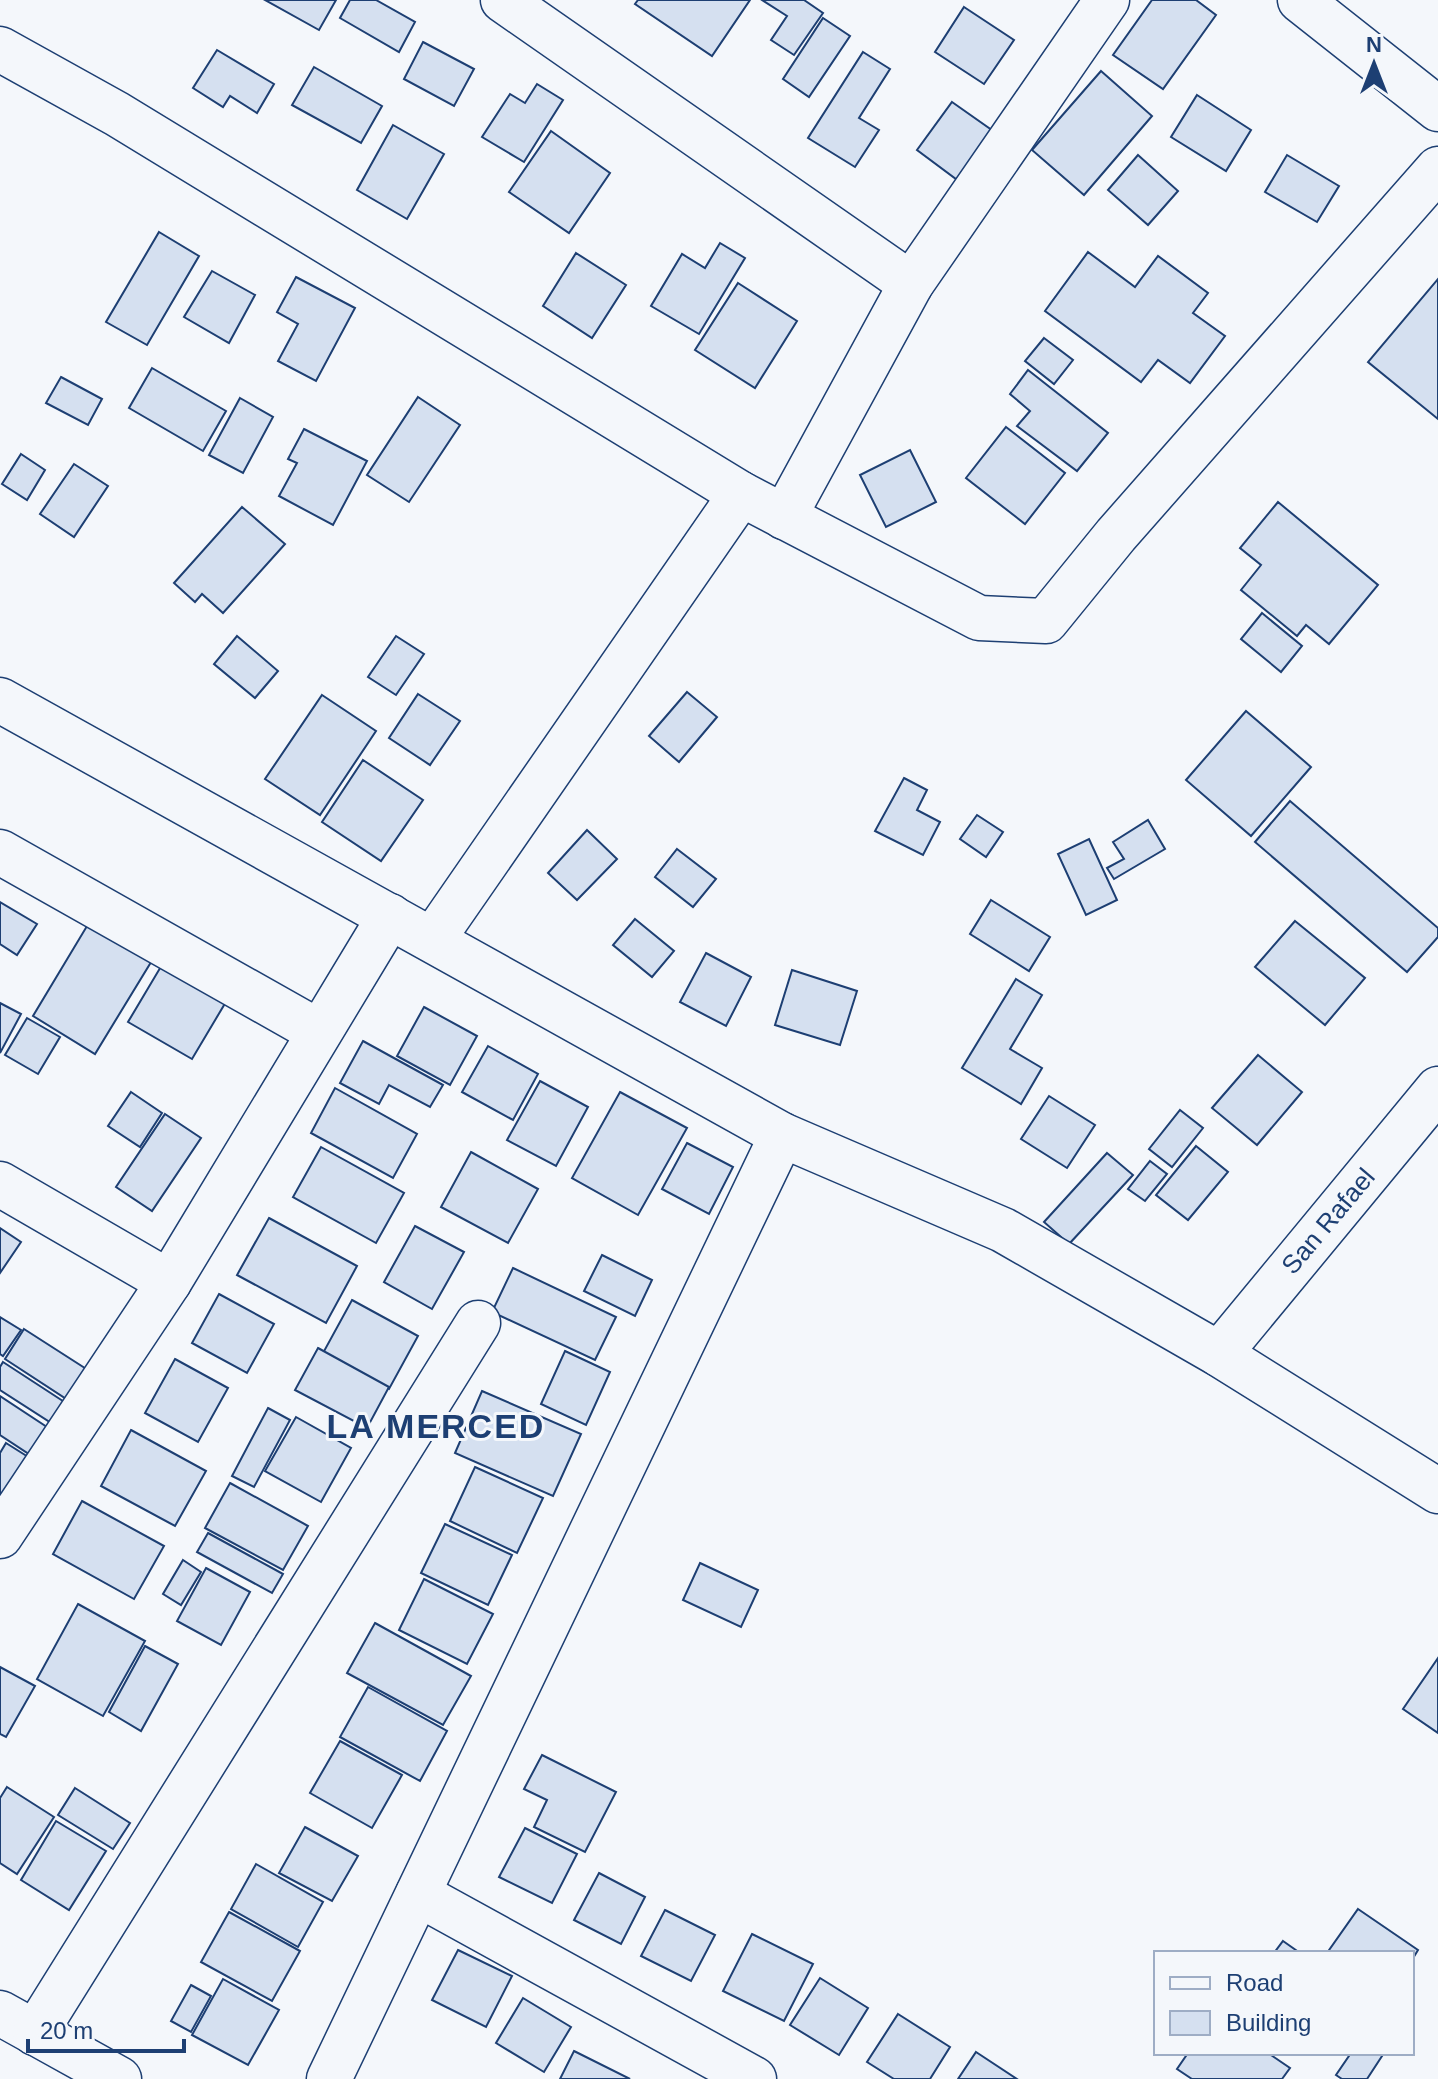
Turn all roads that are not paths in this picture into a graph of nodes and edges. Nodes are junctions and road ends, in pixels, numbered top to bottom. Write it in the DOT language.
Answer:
graph roads {
  1 [pos="503,0"];
  2 [pos="1107,0"];
  3 [pos="1300,0"];
  4 [pos="0,49"];
  5 [pos="1438,109"];
  6 [pos="1438,169"];
  7 [pos="911,284"];
  8 [pos="741,494"];
  9 [pos="784,517"];
  10 [pos="0,700"];
  11 [pos="0,852"];
  12 [pos="390,916"];
  13 [pos="433,939"];
  14 [pos="319,1032"];
  15 [pos="1438,1089"];
  16 [pos="782,1135"];
  17 [pos="0,1184"];
  18 [pos="169,1282"];
  19 [pos="478,1323"];
  20 [pos="1219,1354"];
  21 [pos="1438,1491"];
  22 [pos="0,1536"];
  23 [pos="418,1894"];
  24 [pos="18,2023"];
  25 [pos="119,2079"];
  26 [pos="329,2079"];
  27 [pos="754,2079"];
  1 -- 7 [label="street"];
  2 -- 7 [label="street"];
  3 -- 5 [label="street"];
  4 -- 8 [label="street"];
  6 -- 9 [label="street"];
  7 -- 9 [label="street"];
  8 -- 9 [label="street"];
  8 -- 13 [label="street"];
  10 -- 12 [label="street"];
  11 -- 14 [label="street"];
  12 -- 13 [label="street"];
  12 -- 14 [label="street"];
  13 -- 16 [label="street"];
  14 -- 18 [label="street"];
  15 -- 20 [label="street, San Rafael"];
  16 -- 20 [label="street"];
  16 -- 23 [label="street"];
  17 -- 18 [label="street"];
  18 -- 22 [label="street"];
  19 -- 24 [label="street"];
  20 -- 21 [label="street"];
  23 -- 26 [label="street"];
  23 -- 27 [label="street"];
  24 -- 25 [label="street"];
}
